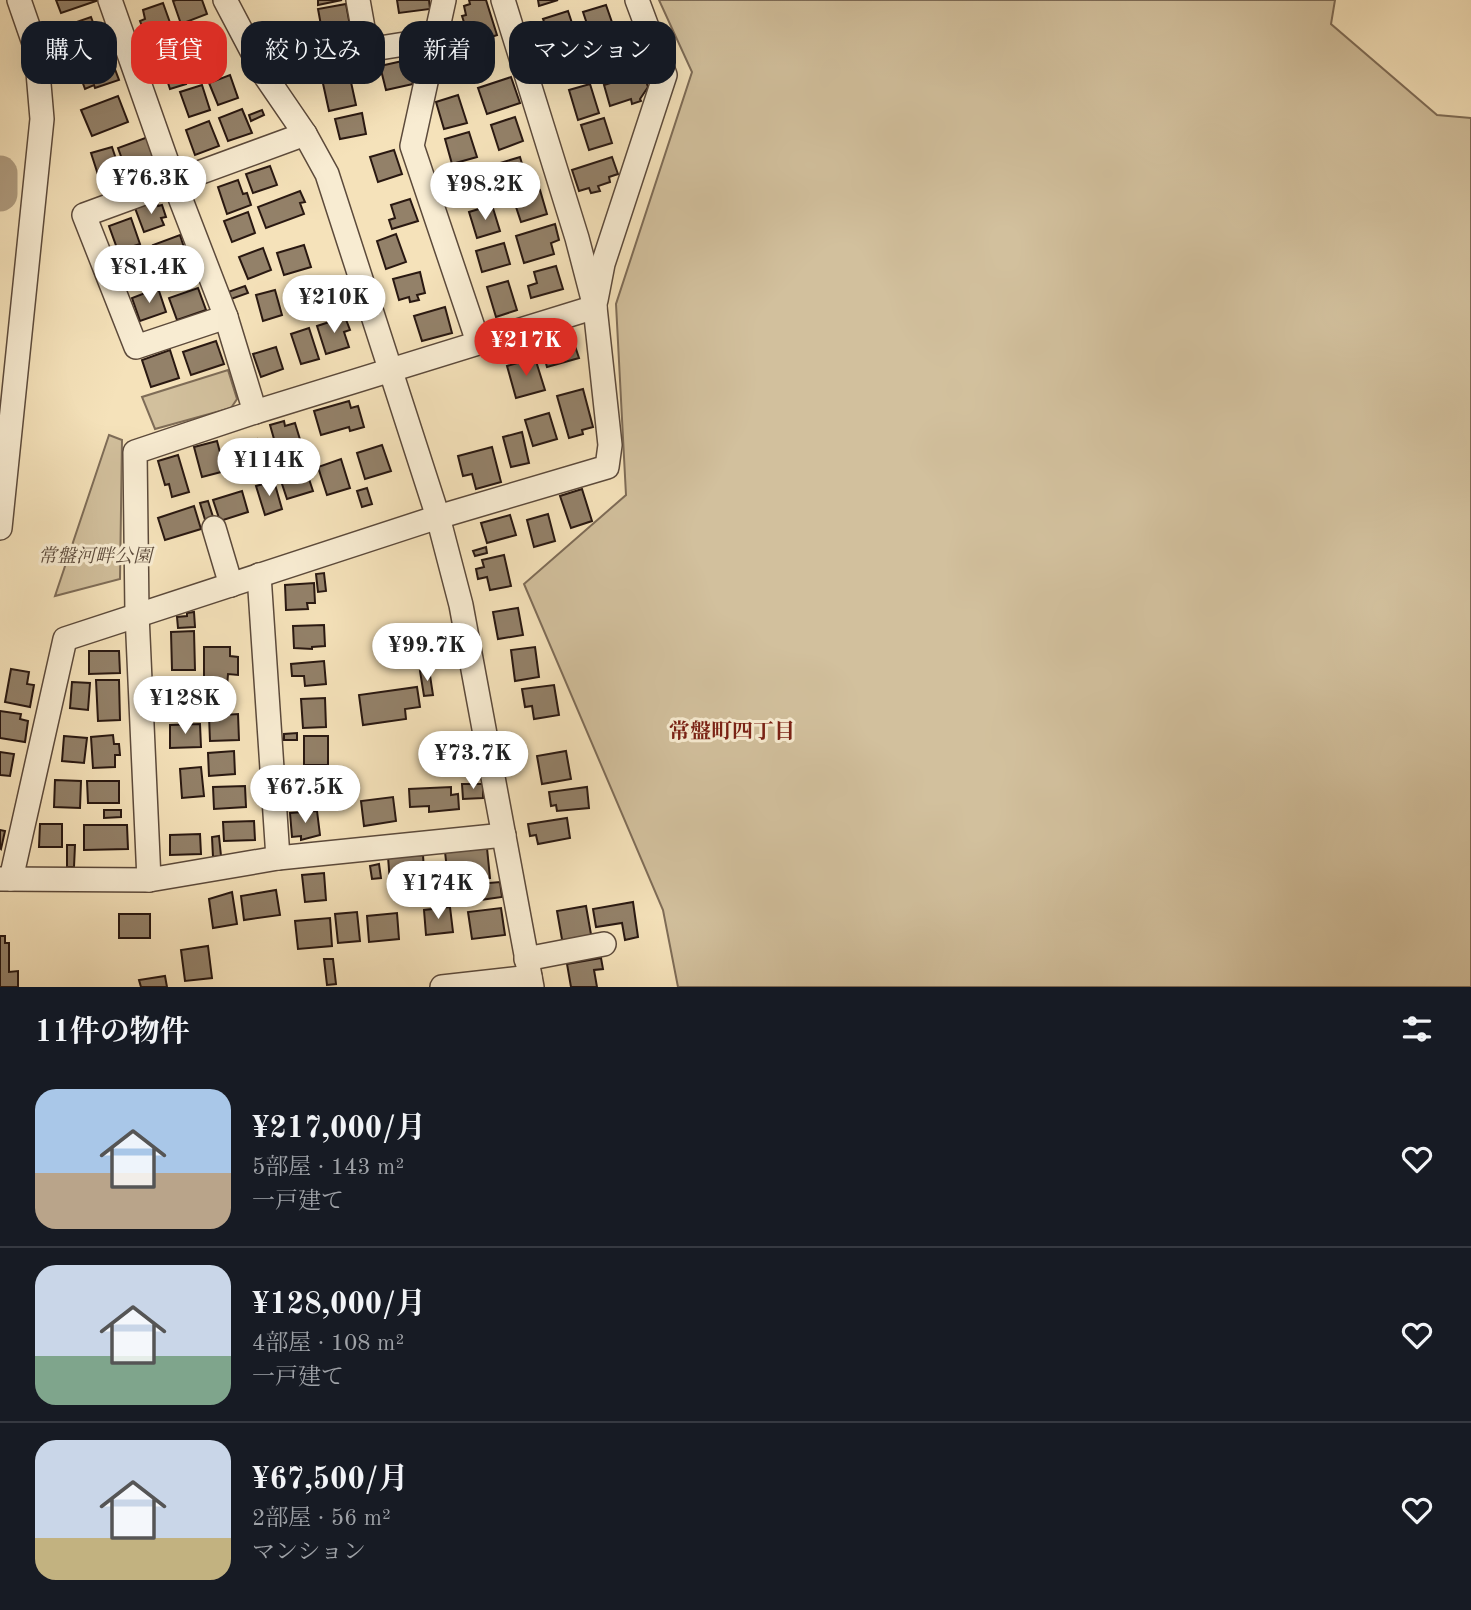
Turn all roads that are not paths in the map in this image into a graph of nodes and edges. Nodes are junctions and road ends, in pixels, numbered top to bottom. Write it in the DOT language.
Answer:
graph roads {
  1 [pos="19,0"];
  2 [pos="110,0"];
  3 [pos="225,0"];
  4 [pos="358,0"];
  5 [pos="444,0"];
  6 [pos="503,0"];
  7 [pos="637,0"];
  8 [pos="362,21"];
  9 [pos="440,21"];
  10 [pos="241,30"];
  11 [pos="271,84"];
  12 [pos="426,84"];
  13 [pos="305,134"];
  14 [pos="174,183"];
  15 [pos="595,306"];
  16 [pos="226,317"];
  17 [pos="478,342"];
  18 [pos="392,369"];
  19 [pos="255,412"];
  20 [pos="438,517"];
  21 [pos="0,528"];
  22 [pos="214,528"];
  23 [pos="260,575"];
  24 [pos="231,585"];
  25 [pos="136,614"];
  26 [pos="504,835"];
  27 [pos="278,858"];
  28 [pos="6,879"];
  29 [pos="149,880"];
  30 [pos="604,944"];
  31 [pos="530,974"];
  32 [pos="442,987"];
  1 -- 21 [label="street"];
  2 -- 14 [label="street"];
  3 -- 10 [label="street"];
  4 -- 8 [label="street"];
  5 -- 9 [label="street"];
  6 -- 15 [label="street"];
  7 -- 15 [label="street"];
  11 -- 13 [label="street"];
  12 -- 17 [label="street"];
  13 -- 14 [label="street"];
  13 -- 18 [label="street"];
  14 -- 16 [label="street"];
  14 -- 16 [label="street"];
  15 -- 17 [label="street"];
  15 -- 20 [label="street"];
  16 -- 19 [label="street"];
  17 -- 18 [label="street"];
  18 -- 19 [label="street"];
  18 -- 20 [label="street"];
  19 -- 25 [label="street"];
  20 -- 23 [label="street"];
  20 -- 26 [label="street"];
  22 -- 24 [label="street"];
  23 -- 24 [label="street"];
  23 -- 27 [label="street"];
  24 -- 25 [label="street"];
  25 -- 28 [label="street"];
  25 -- 29 [label="street"];
  26 -- 27 [label="street"];
  26 -- 31 [label="street"];
  27 -- 29 [label="street"];
  28 -- 29 [label="street"];
  30 -- 31 [label="street"];
  31 -- 32 [label="street"];
}
